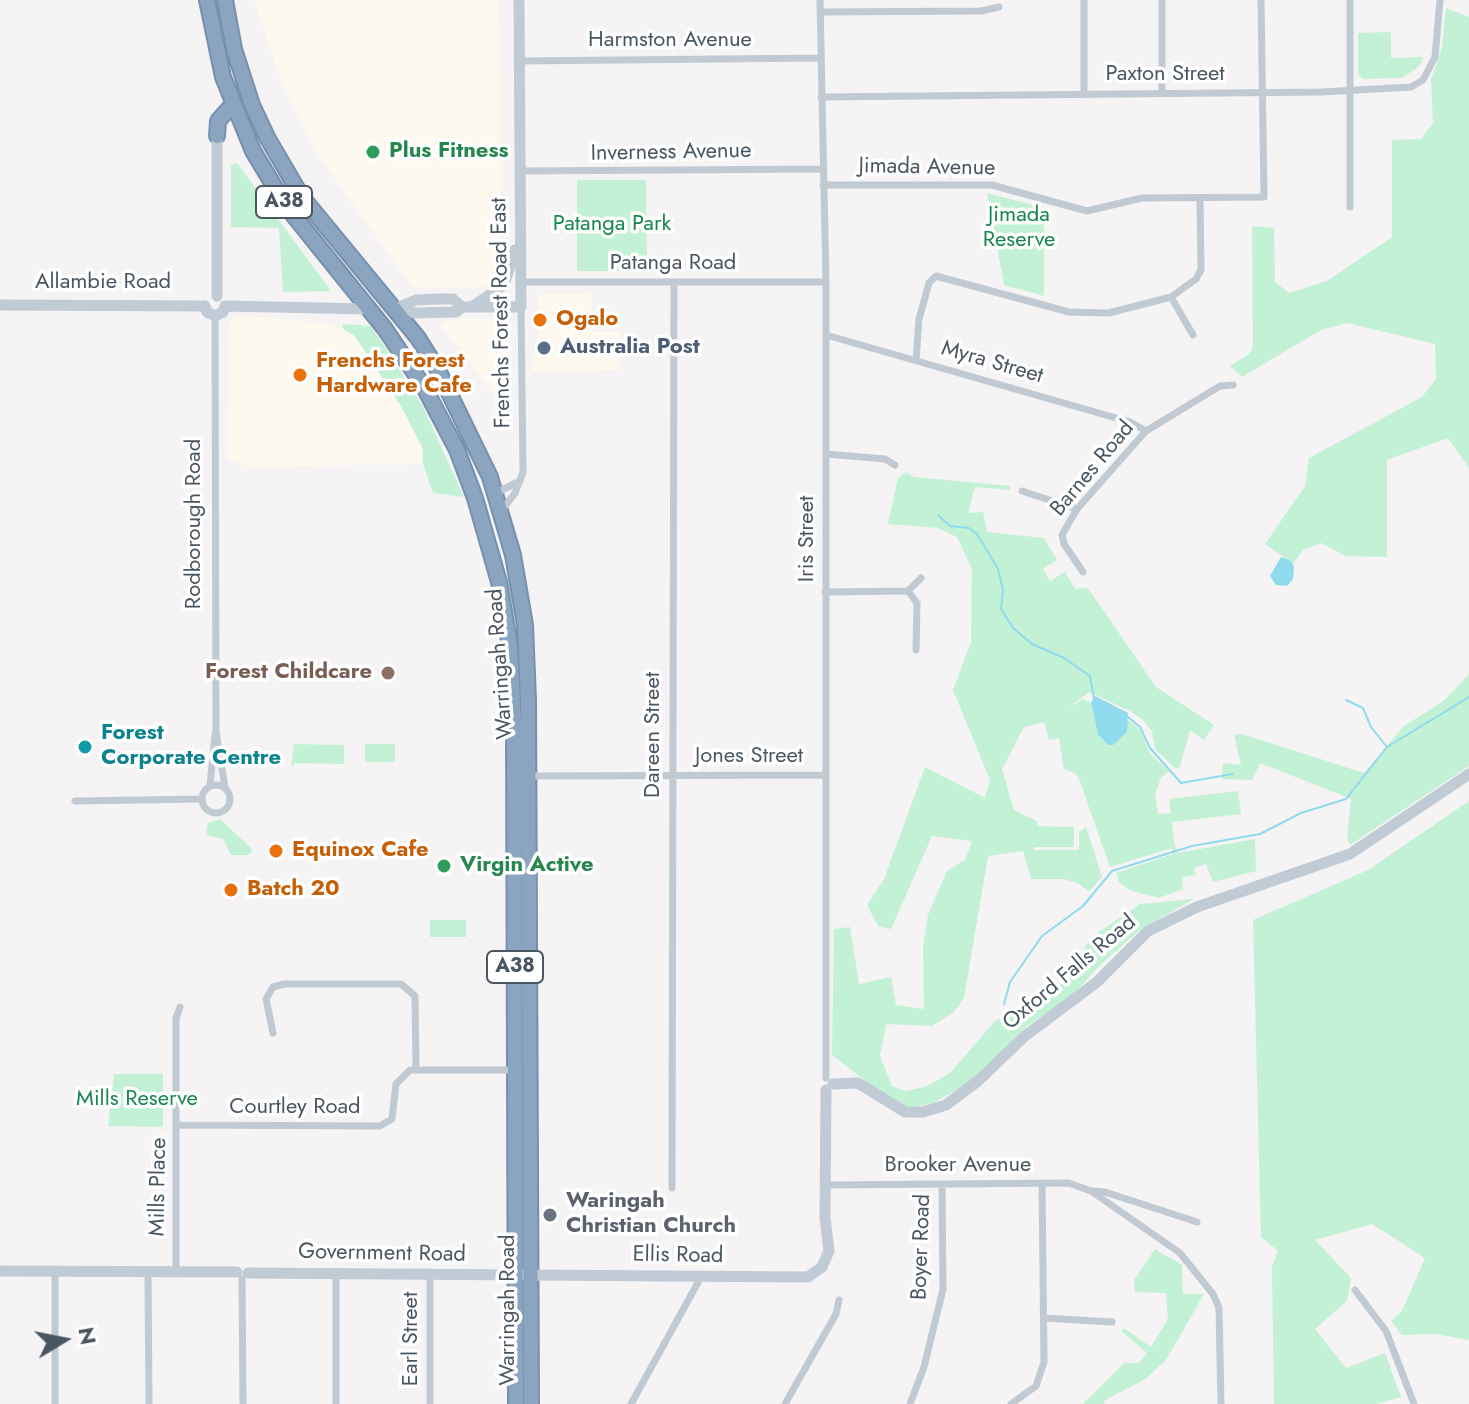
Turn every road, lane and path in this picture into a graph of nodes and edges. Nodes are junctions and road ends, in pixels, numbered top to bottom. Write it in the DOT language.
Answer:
graph roads {
  1 [pos="207,0"];
  2 [pos="225,0"];
  3 [pos="519,0"];
  4 [pos="820,0"];
  5 [pos="1084,0"];
  6 [pos="1162,0"];
  7 [pos="1261,0"];
  8 [pos="1350,0"];
  9 [pos="1440,0"];
  10 [pos="999,7"];
  11 [pos="820,12"];
  12 [pos="821,58"];
  13 [pos="519,61"];
  14 [pos="1349,91"];
  15 [pos="1162,92"];
  16 [pos="1262,92"];
  17 [pos="1084,94"];
  18 [pos="821,97"];
  19 [pos="233,104"];
  20 [pos="217,136"];
  21 [pos="823,169"];
  22 [pos="520,171"];
  23 [pos="823,185"];
  24 [pos="1200,198"];
  25 [pos="1350,207"];
  26 [pos="520,221"];
  27 [pos="520,282"];
  28 [pos="674,282"];
  29 [pos="826,282"];
  30 [pos="1171,297"];
  31 [pos="221,301"];
  32 [pos="0,305"];
  33 [pos="205,306"];
  34 [pos="467,307"];
  35 [pos="521,307"];
  36 [pos="369,309"];
  37 [pos="394,309"];
  38 [pos="215,316"];
  39 [pos="826,335"];
  40 [pos="1193,335"];
  41 [pos="916,360"];
  42 [pos="1233,385"];
  43 [pos="1146,431"];
  44 [pos="826,454"];
  45 [pos="895,465"];
  46 [pos="520,481"];
  47 [pos="1022,491"];
  48 [pos="496,493"];
  49 [pos="1077,509"];
  50 [pos="501,511"];
  51 [pos="1083,572"];
  52 [pos="921,578"];
  53 [pos="908,591"];
  54 [pos="825,592"];
  55 [pos="916,650"];
  56 [pos="216,732"];
  57 [pos="1469,774"];
  58 [pos="672,775"];
  59 [pos="824,775"];
  60 [pos="529,776"];
  61 [pos="210,786"];
  62 [pos="225,787"];
  63 [pos="202,799"];
  64 [pos="75,801"];
  65 [pos="180,1007"];
  66 [pos="273,1033"];
  67 [pos="416,1070"];
  68 [pos="515,1070"];
  69 [pos="828,1084"];
  70 [pos="178,1125"];
  71 [pos="1042,1183"];
  72 [pos="942,1184"];
  73 [pos="824,1185"];
  74 [pos="672,1188"];
  75 [pos="1091,1191"];
  76 [pos="1197,1222"];
  77 [pos="0,1271"];
  78 [pos="55,1271"];
  79 [pos="176,1273"];
  80 [pos="336,1273"];
  81 [pos="148,1274"];
  82 [pos="430,1274"];
  83 [pos="242,1275"];
  84 [pos="524,1275"];
  85 [pos="701,1277"];
  86 [pos="1355,1290"];
  87 [pos="839,1300"];
  88 [pos="1044,1318"];
  89 [pos="1112,1322"];
  90 [pos="55,1404"];
  91 [pos="149,1404"];
  92 [pos="243,1404"];
  93 [pos="336,1404"];
  94 [pos="430,1404"];
  95 [pos="516,1404"];
  96 [pos="531,1404"];
  97 [pos="631,1404"];
  98 [pos="785,1404"];
  99 [pos="910,1404"];
  100 [pos="917,1404"];
  101 [pos="1011,1404"];
  102 [pos="1221,1404"];
  103 [pos="1414,1404"];
  1 -- 19 [label="highway, Warringah Road / A38"];
  2 -- 37 [label="highway, Warringah Road / A38"];
  3 -- 13 [label="street, Frenchs Forest Road East"];
  4 -- 11 [label="street, Iris Street"];
  5 -- 17 [label="street"];
  6 -- 15 [label="street"];
  7 -- 16 [label="street"];
  8 -- 14 [label="street"];
  9 -- 14 [label="street, Paxton Street"];
  10 -- 11 [label="street"];
  11 -- 12 [label="street, Iris Street"];
  12 -- 13 [label="street, Harmston Avenue"];
  12 -- 18 [label="street, Iris Street"];
  13 -- 22 [label="street, Frenchs Forest Road East"];
  14 -- 16 [label="street, Paxton Street"];
  14 -- 25 [label="street"];
  15 -- 16 [label="street, Paxton Street"];
  15 -- 17 [label="street, Paxton Street"];
  16 -- 24 [label="street, Jimada Avenue"];
  17 -- 18 [label="street, Paxton Street"];
  18 -- 21 [label="street, Iris Street"];
  19 -- 20 [label="highway"];
  19 -- 36 [label="highway, Warringah Road / A38"];
  20 -- 31 [label="street"];
  21 -- 22 [label="street, Inverness Avenue"];
  21 -- 23 [label="street, Iris Street"];
  22 -- 26 [label="street, Frenchs Forest Road East"];
  23 -- 24 [label="street, Jimada Avenue"];
  23 -- 29 [label="street, Iris Street"];
  24 -- 30 [label="street"];
  26 -- 27 [label="street, Frenchs Forest Road East"];
  26 -- 34 [label="street"];
  27 -- 28 [label="street, Patanga Road"];
  27 -- 35 [label="street, Frenchs Forest Road East"];
  28 -- 29 [label="street, Patanga Road"];
  28 -- 58 [label="street, Dareen Street"];
  29 -- 39 [label="street, Iris Street"];
  30 -- 40 [label="street"];
  30 -- 41 [label="street"];
  31 -- 33 [label="street"];
  31 -- 36 [label="street"];
  31 -- 38 [label="street"];
  32 -- 33 [label="street, Allambie Road"];
  33 -- 38 [label="street"];
  34 -- 35 [label="street"];
  34 -- 37 [label="street"];
  35 -- 46 [label="street, Frenchs Forest Road East"];
  36 -- 37 [label="highway"];
  36 -- 68 [label="highway, Warringah Road / A38"];
  37 -- 48 [label="highway, Warringah Road / A38"];
  38 -- 56 [label="street, Rodborough Road"];
  39 -- 41 [label="street, Myra Street"];
  39 -- 44 [label="street, Iris Street"];
  41 -- 43 [label="street, Myra Street"];
  42 -- 43 [label="street, Barnes Road"];
  43 -- 49 [label="street, Barnes Road"];
  44 -- 45 [label="street"];
  44 -- 54 [label="street, Iris Street"];
  46 -- 48 [label="street"];
  46 -- 50 [label="street, Frenchs Forest Road East"];
  47 -- 49 [label="street"];
  48 -- 50 [label="highway, Warringah Road / A38"];
  49 -- 51 [label="street, Barnes Road"];
  50 -- 60 [label="highway, Warringah Road / A38"];
  52 -- 53 [label="street"];
  53 -- 54 [label="street"];
  53 -- 55 [label="street"];
  54 -- 59 [label="street, Iris Street"];
  56 -- 61 [label="street, Rodborough Road"];
  56 -- 62 [label="street, Rodborough Road"];
  57 -- 69 [label="street, Oxford Falls Road"];
  58 -- 59 [label="street, Jones Street"];
  58 -- 60 [label="street, Jones Street"];
  58 -- 74 [label="street, Dareen Street"];
  59 -- 69 [label="street, Iris Street"];
  60 -- 84 [label="highway, Warringah Road / A38"];
  61 -- 62 [label="street"];
  61 -- 63 [label="street"];
  62 -- 63 [label="street"];
  63 -- 64 [label="street"];
  65 -- 70 [label="street, Mills Place"];
  66 -- 67 [label="street"];
  67 -- 68 [label="street"];
  67 -- 70 [label="street, Courtley Road"];
  68 -- 84 [label="highway, Warringah Road / A38"];
  69 -- 73 [label="street"];
  70 -- 79 [label="street, Mills Place"];
  71 -- 72 [label="street, Brooker Avenue"];
  71 -- 75 [label="street, Brooker Avenue"];
  71 -- 88 [label="street"];
  72 -- 73 [label="street, Brooker Avenue"];
  72 -- 99 [label="street, Boyer Road"];
  73 -- 85 [label="street, Ellis Road"];
  75 -- 76 [label="street, Brooker Avenue"];
  75 -- 102 [label="street, Brooker Avenue"];
  77 -- 78 [label="street, Government Road"];
  78 -- 81 [label="street, Government Road"];
  78 -- 90 [label="street"];
  79 -- 81 [label="street, Government Road"];
  79 -- 83 [label="street, Government Road"];
  80 -- 82 [label="street, Government Road"];
  80 -- 83 [label="street, Government Road"];
  80 -- 93 [label="street"];
  81 -- 91 [label="street"];
  82 -- 84 [label="street, Government Road"];
  82 -- 94 [label="street, Earl Street"];
  83 -- 92 [label="street"];
  84 -- 85 [label="street, Ellis Road"];
  84 -- 95 [label="highway, Warringah Road / A38"];
  84 -- 96 [label="highway, Warringah Road / A38"];
  85 -- 97 [label="street"];
  86 -- 103 [label="street"];
  87 -- 98 [label="street"];
  88 -- 89 [label="street"];
  88 -- 101 [label="street"];
  99 -- 100 [label="street"];
}
